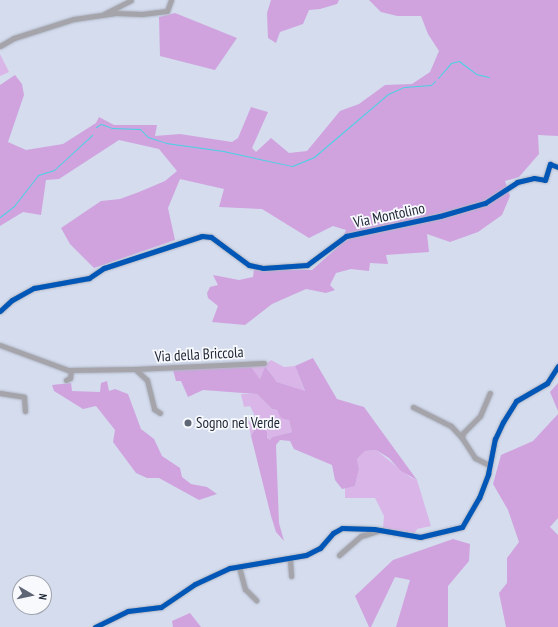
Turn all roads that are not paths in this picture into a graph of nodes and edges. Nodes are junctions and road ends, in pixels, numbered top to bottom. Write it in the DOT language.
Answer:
graph roads {
  1 [pos="131,0"];
  2 [pos="171,0"];
  3 [pos="104,14"];
  4 [pos="0,46"];
  5 [pos="558,167"];
  6 [pos="0,311"];
  7 [pos="0,345"];
  8 [pos="264,363"];
  9 [pos="558,366"];
  10 [pos="135,369"];
  11 [pos="71,370"];
  12 [pos="66,380"];
  13 [pos="0,393"];
  14 [pos="490,393"];
  15 [pos="413,407"];
  16 [pos="25,411"];
  17 [pos="160,413"];
  18 [pos="462,438"];
  19 [pos="489,465"];
  20 [pos="381,530"];
  21 [pos="339,555"];
  22 [pos="290,560"];
  23 [pos="239,567"];
  24 [pos="291,576"];
  25 [pos="256,600"];
  26 [pos="95,627"];
  1 -- 3 [label="street"];
  2 -- 3 [label="street"];
  3 -- 4 [label="street"];
  5 -- 6 [label="street, Via Montolino"];
  7 -- 11 [label="street"];
  8 -- 10 [label="street, Via della Briccola"];
  9 -- 19 [label="street"];
  10 -- 11 [label="street, Via della Briccola"];
  10 -- 17 [label="street"];
  11 -- 12 [label="street"];
  13 -- 16 [label="street"];
  14 -- 18 [label="street"];
  15 -- 18 [label="street"];
  18 -- 19 [label="street"];
  19 -- 20 [label="street"];
  20 -- 21 [label="street"];
  20 -- 22 [label="street"];
  22 -- 23 [label="street"];
  22 -- 24 [label="street"];
  23 -- 25 [label="street"];
  23 -- 26 [label="street"];
}
